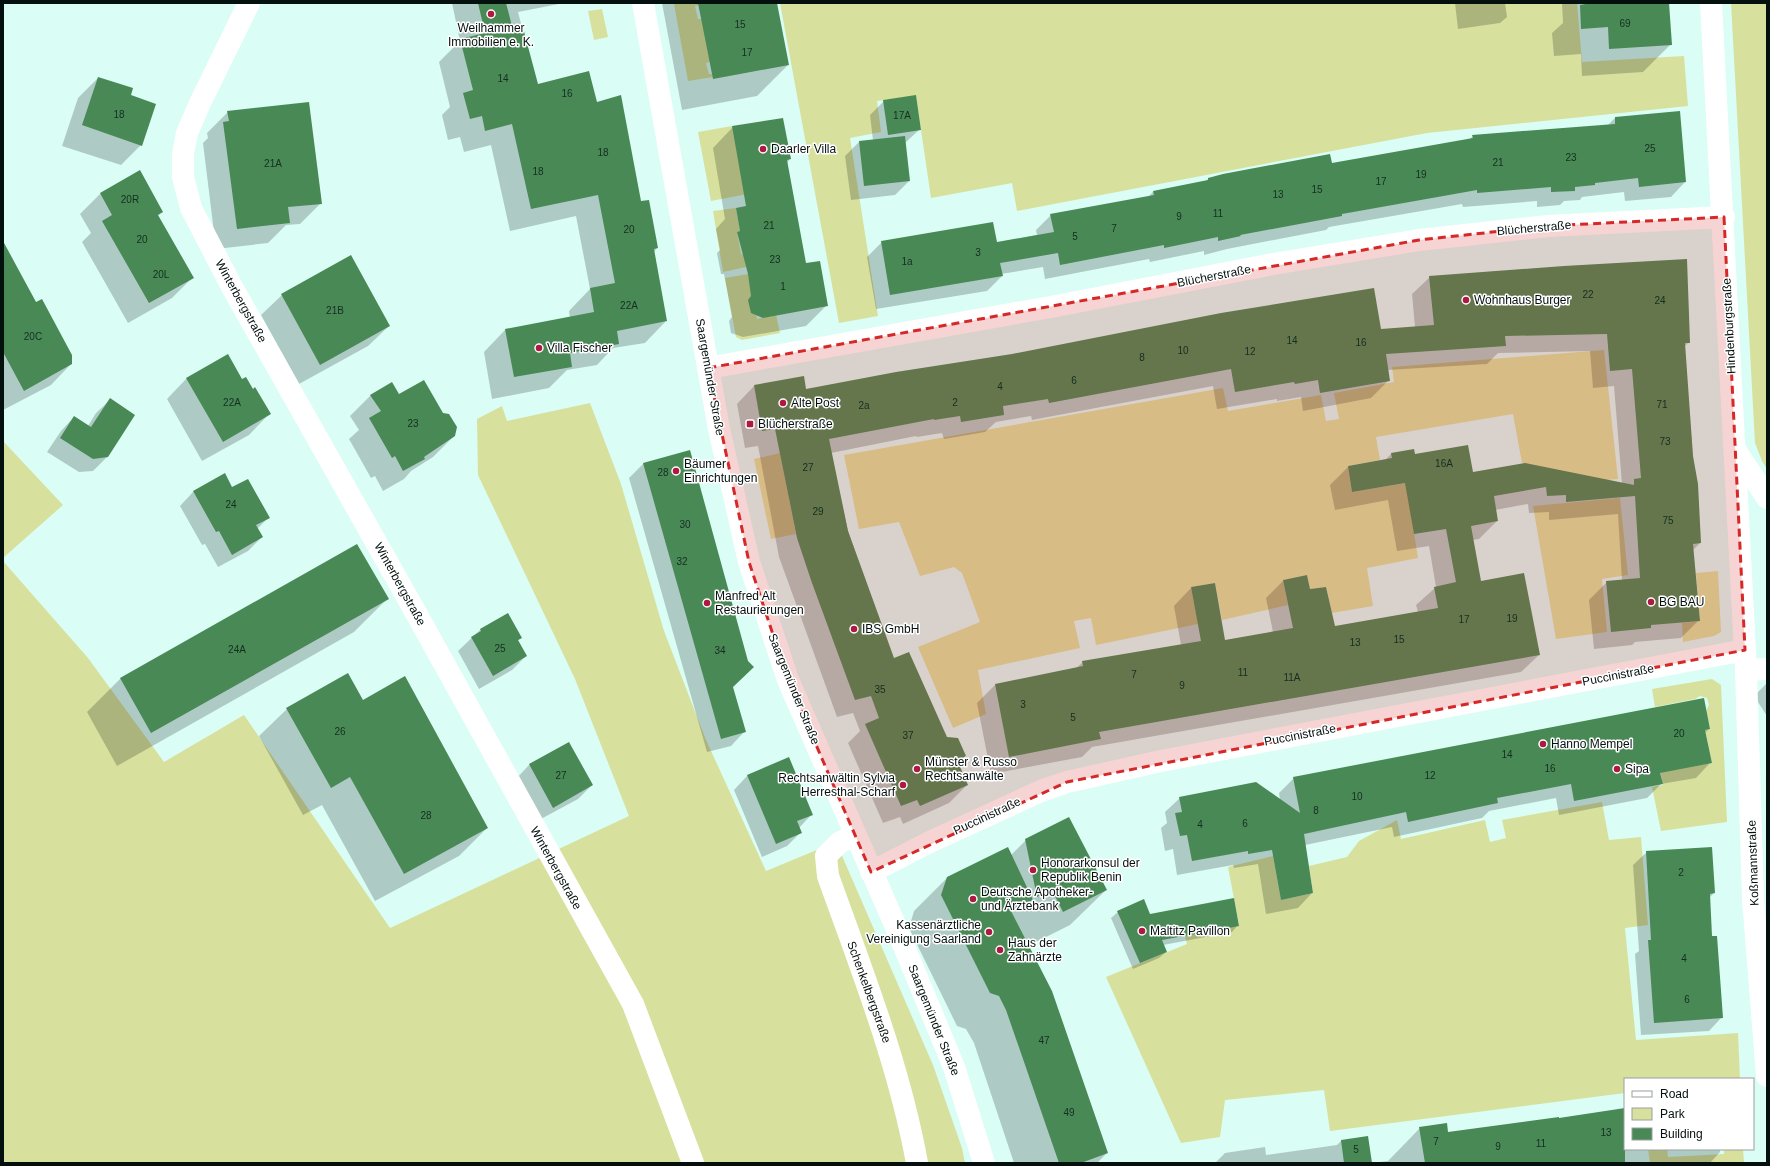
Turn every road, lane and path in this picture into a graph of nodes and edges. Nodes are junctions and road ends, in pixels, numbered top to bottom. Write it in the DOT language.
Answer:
graph roads {
  1 [pos="249,3"];
  2 [pos="643,3"];
  3 [pos="1711,3"];
  4 [pos="1724,216"];
  5 [pos="708,368"];
  6 [pos="1735,450"];
  7 [pos="1767,498"];
  8 [pos="1753,663"];
  9 [pos="854,835"];
  10 [pos="871,872"];
  11 [pos="1767,1076"];
  12 [pos="693,1163"];
  13 [pos="917,1163"];
  14 [pos="984,1163"];
  1 -- 12 [label="street, Winterbergstraße"];
  2 -- 5 [label="street, Saargemünder Straße"];
  3 -- 4 [label="street, Hindenburgstraße"];
  4 -- 5 [label="street, Blücherstraße"];
  4 -- 6 [label="street, Hindenburgstraße"];
  5 -- 9 [label="street, Saargemünder Straße"];
  6 -- 7 [label="street"];
  6 -- 8 [label="street, Hindenburgstraße"];
  8 -- 10 [label="street, Puccinistraße"];
  8 -- 11 [label="street, Koßmannstraße"];
  9 -- 10 [label="street, Saargemünder Straße"];
  9 -- 13 [label="street, Schenkelbergstraße"];
  10 -- 14 [label="street, Saargemünder Straße"];
}
